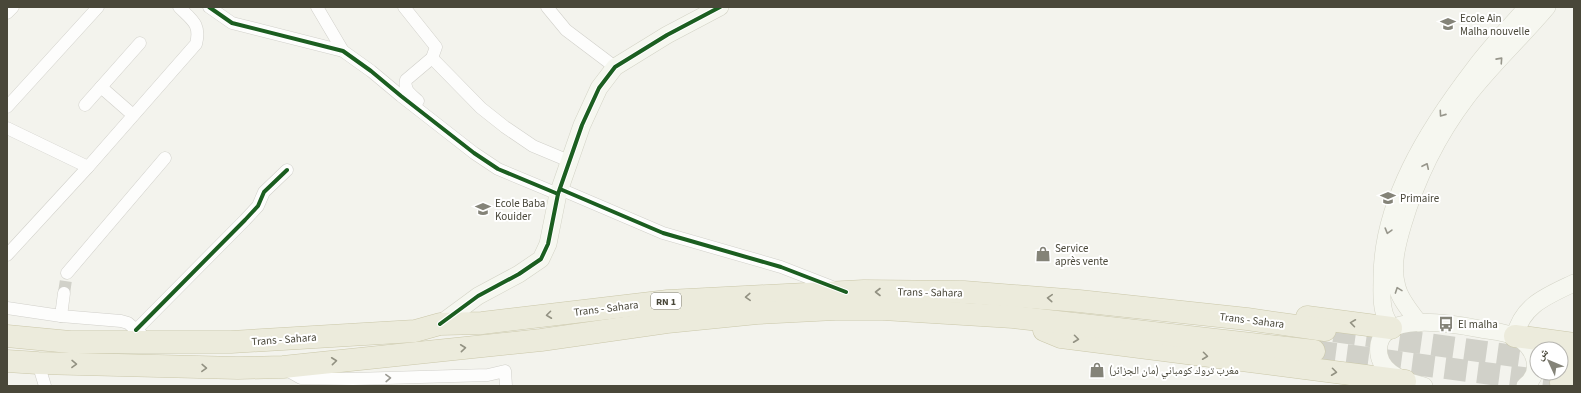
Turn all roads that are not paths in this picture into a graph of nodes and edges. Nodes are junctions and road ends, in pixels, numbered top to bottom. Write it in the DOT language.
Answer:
graph roads {
  1 [pos="13,7"];
  2 [pos="98,7"];
  3 [pos="179,7"];
  4 [pos="209,7"];
  5 [pos="317,7"];
  6 [pos="404,7"];
  7 [pos="547,7"];
  8 [pos="720,7"];
  9 [pos="1528,7"];
  10 [pos="1546,7"];
  11 [pos="7,13"];
  12 [pos="140,43"];
  13 [pos="343,51"];
  14 [pos="432,58"];
  15 [pos="615,67"];
  16 [pos="101,87"];
  17 [pos="85,105"];
  18 [pos="7,107"];
  19 [pos="133,114"];
  20 [pos="7,128"];
  21 [pos="462,144"];
  22 [pos="165,158"];
  23 [pos="569,161"];
  24 [pos="88,167"];
  25 [pos="287,170"];
  26 [pos="559,192"];
  27 [pos="7,255"];
  28 [pos="67,273"];
  29 [pos="1574,283"];
  30 [pos="846,292"];
  31 [pos="64,293"];
  32 [pos="1079,300"];
  33 [pos="7,308"];
  34 [pos="61,316"];
  35 [pos="1013,317"];
  36 [pos="1419,323"];
  37 [pos="440,324"];
  38 [pos="1391,328"];
  39 [pos="1325,330"];
  40 [pos="7,336"];
  41 [pos="143,336"];
  42 [pos="1515,336"];
  43 [pos="1574,344"];
  44 [pos="1314,351"];
  45 [pos="7,361"];
  46 [pos="38,363"];
  47 [pos="282,367"];
  48 [pos="489,380"];
  49 [pos="298,382"];
  50 [pos="1414,383"];
  51 [pos="44,386"];
  52 [pos="506,386"];
  53 [pos="1525,386"];
  1 -- 11 [label="street"];
  2 -- 18 [label="street"];
  3 -- 19 [label="street"];
  4 -- 13 [label="street"];
  5 -- 13 [label="street"];
  6 -- 14 [label="street"];
  7 -- 15 [label="street"];
  8 -- 15 [label="main road"];
  9 -- 38 [label="main road, one-way"];
  36 -- 10 [label="main road, one-way"];
  12 -- 16 [label="street"];
  13 -- 21 [label="street"];
  14 -- 21 [label="street"];
  14 -- 23 [label="street"];
  15 -- 23 [label="main road"];
  16 -- 17 [label="street"];
  16 -- 19 [label="street"];
  19 -- 24 [label="street"];
  20 -- 24 [label="street"];
  21 -- 26 [label="street"];
  22 -- 28 [label="street"];
  23 -- 26 [label="main road"];
  24 -- 27 [label="street"];
  25 -- 41 [label="street"];
  26 -- 30 [label="street"];
  26 -- 37 [label="main road"];
  29 -- 42 [label="main road"];
  32 -- 30 [label="highway, Trans - Sahara / RN 1, one-way"];
  30 -- 37 [label="highway, Trans - Sahara / RN 1, one-way"];
  31 -- 34 [label="street"];
  38 -- 32 [label="highway, one-way"];
  32 -- 39 [label="highway, Trans - Sahara / RN 1"];
  33 -- 34 [label="street"];
  34 -- 41 [label="street"];
  35 -- 44 [label="highway, Trans - Sahara / RN 1"];
  47 -- 35 [label="highway, Trans - Sahara / RN 1, one-way"];
  35 -- 50 [label="highway, one-way"];
  36 -- 38 [label="main road"];
  36 -- 42 [label="main road"];
  37 -- 41 [label="highway, Trans - Sahara / RN 1"];
  38 -- 50 [label="main road"];
  40 -- 41 [label="highway, Trans - Sahara / RN 1"];
  42 -- 43 [label="highway"];
  42 -- 53 [label="main road"];
  45 -- 46 [label="highway, Trans - Sahara / RN 1"];
  46 -- 47 [label="highway, Trans - Sahara / RN 1, one-way"];
  46 -- 51 [label="street"];
  47 -- 49 [label="street"];
  49 -- 48 [label="street, one-way"];
  48 -- 52 [label="street"];
}
